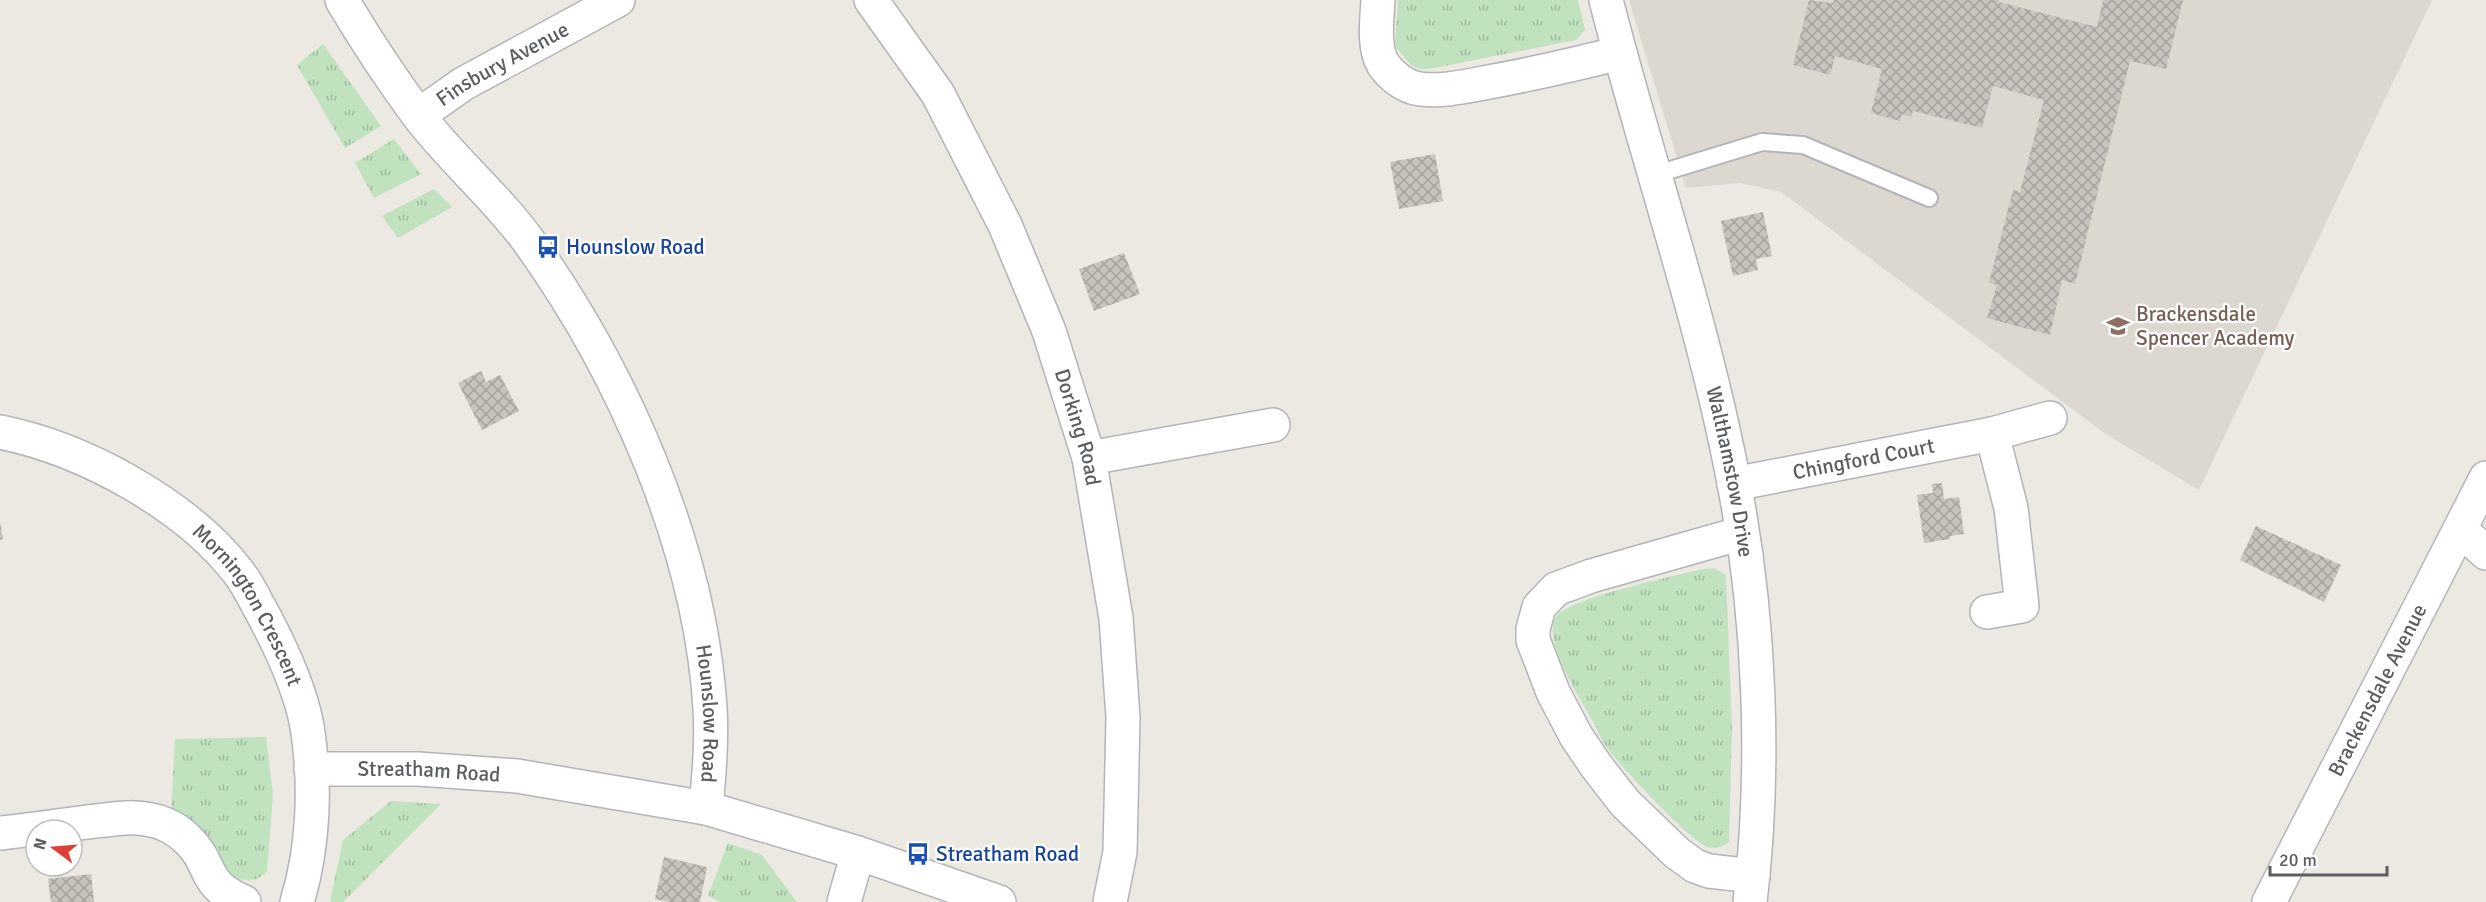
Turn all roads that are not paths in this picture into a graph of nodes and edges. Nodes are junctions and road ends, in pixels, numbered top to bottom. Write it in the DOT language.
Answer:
graph roads {
  1 [pos="342,0"];
  2 [pos="618,0"];
  3 [pos="871,0"];
  4 [pos="1378,0"];
  5 [pos="1606,0"];
  6 [pos="1620,53"];
  7 [pos="419,115"];
  8 [pos="1654,175"];
  9 [pos="1929,198"];
  10 [pos="2050,418"];
  11 [pos="1273,425"];
  12 [pos="0,432"];
  13 [pos="1992,434"];
  14 [pos="1089,458"];
  15 [pos="2486,478"];
  16 [pos="1734,484"];
  17 [pos="2461,530"];
  18 [pos="1742,533"];
  19 [pos="2486,553"];
  20 [pos="1988,612"];
  21 [pos="311,769"];
  22 [pos="706,808"];
  23 [pos="0,833"];
  24 [pos="858,853"];
  25 [pos="1752,889"];
  26 [pos="244,902"];
  27 [pos="297,902"];
  28 [pos="844,902"];
  29 [pos="999,902"];
  30 [pos="1110,902"];
  31 [pos="2269,902"];
  1 -- 7 [label="street, Hounslow Road"];
  2 -- 7 [label="street, Finsbury Avenue"];
  3 -- 14 [label="street, Dorking Road"];
  4 -- 6 [label="street"];
  5 -- 6 [label="street, Walthamstow Drive"];
  6 -- 8 [label="street, Walthamstow Drive"];
  7 -- 22 [label="street, Hounslow Road"];
  8 -- 9 [label="lane"];
  8 -- 16 [label="street, Walthamstow Drive"];
  10 -- 13 [label="street, Chingford Court"];
  11 -- 14 [label="street"];
  12 -- 21 [label="street, Mornington Crescent"];
  13 -- 16 [label="street, Chingford Court"];
  13 -- 20 [label="street"];
  14 -- 30 [label="street, Dorking Road"];
  15 -- 17 [label="street, Brackensdale Avenue"];
  16 -- 18 [label="street, Walthamstow Drive"];
  17 -- 19 [label="street"];
  17 -- 31 [label="street, Brackensdale Avenue"];
  18 -- 25 [label="street, Walthamstow Drive"];
  18 -- 25 [label="street"];
  21 -- 22 [label="street, Streatham Road"];
  21 -- 27 [label="street, Mornington Crescent"];
  22 -- 24 [label="street, Streatham Road"];
  23 -- 26 [label="street"];
  24 -- 28 [label="street"];
  24 -- 29 [label="street, Streatham Road"];
}
